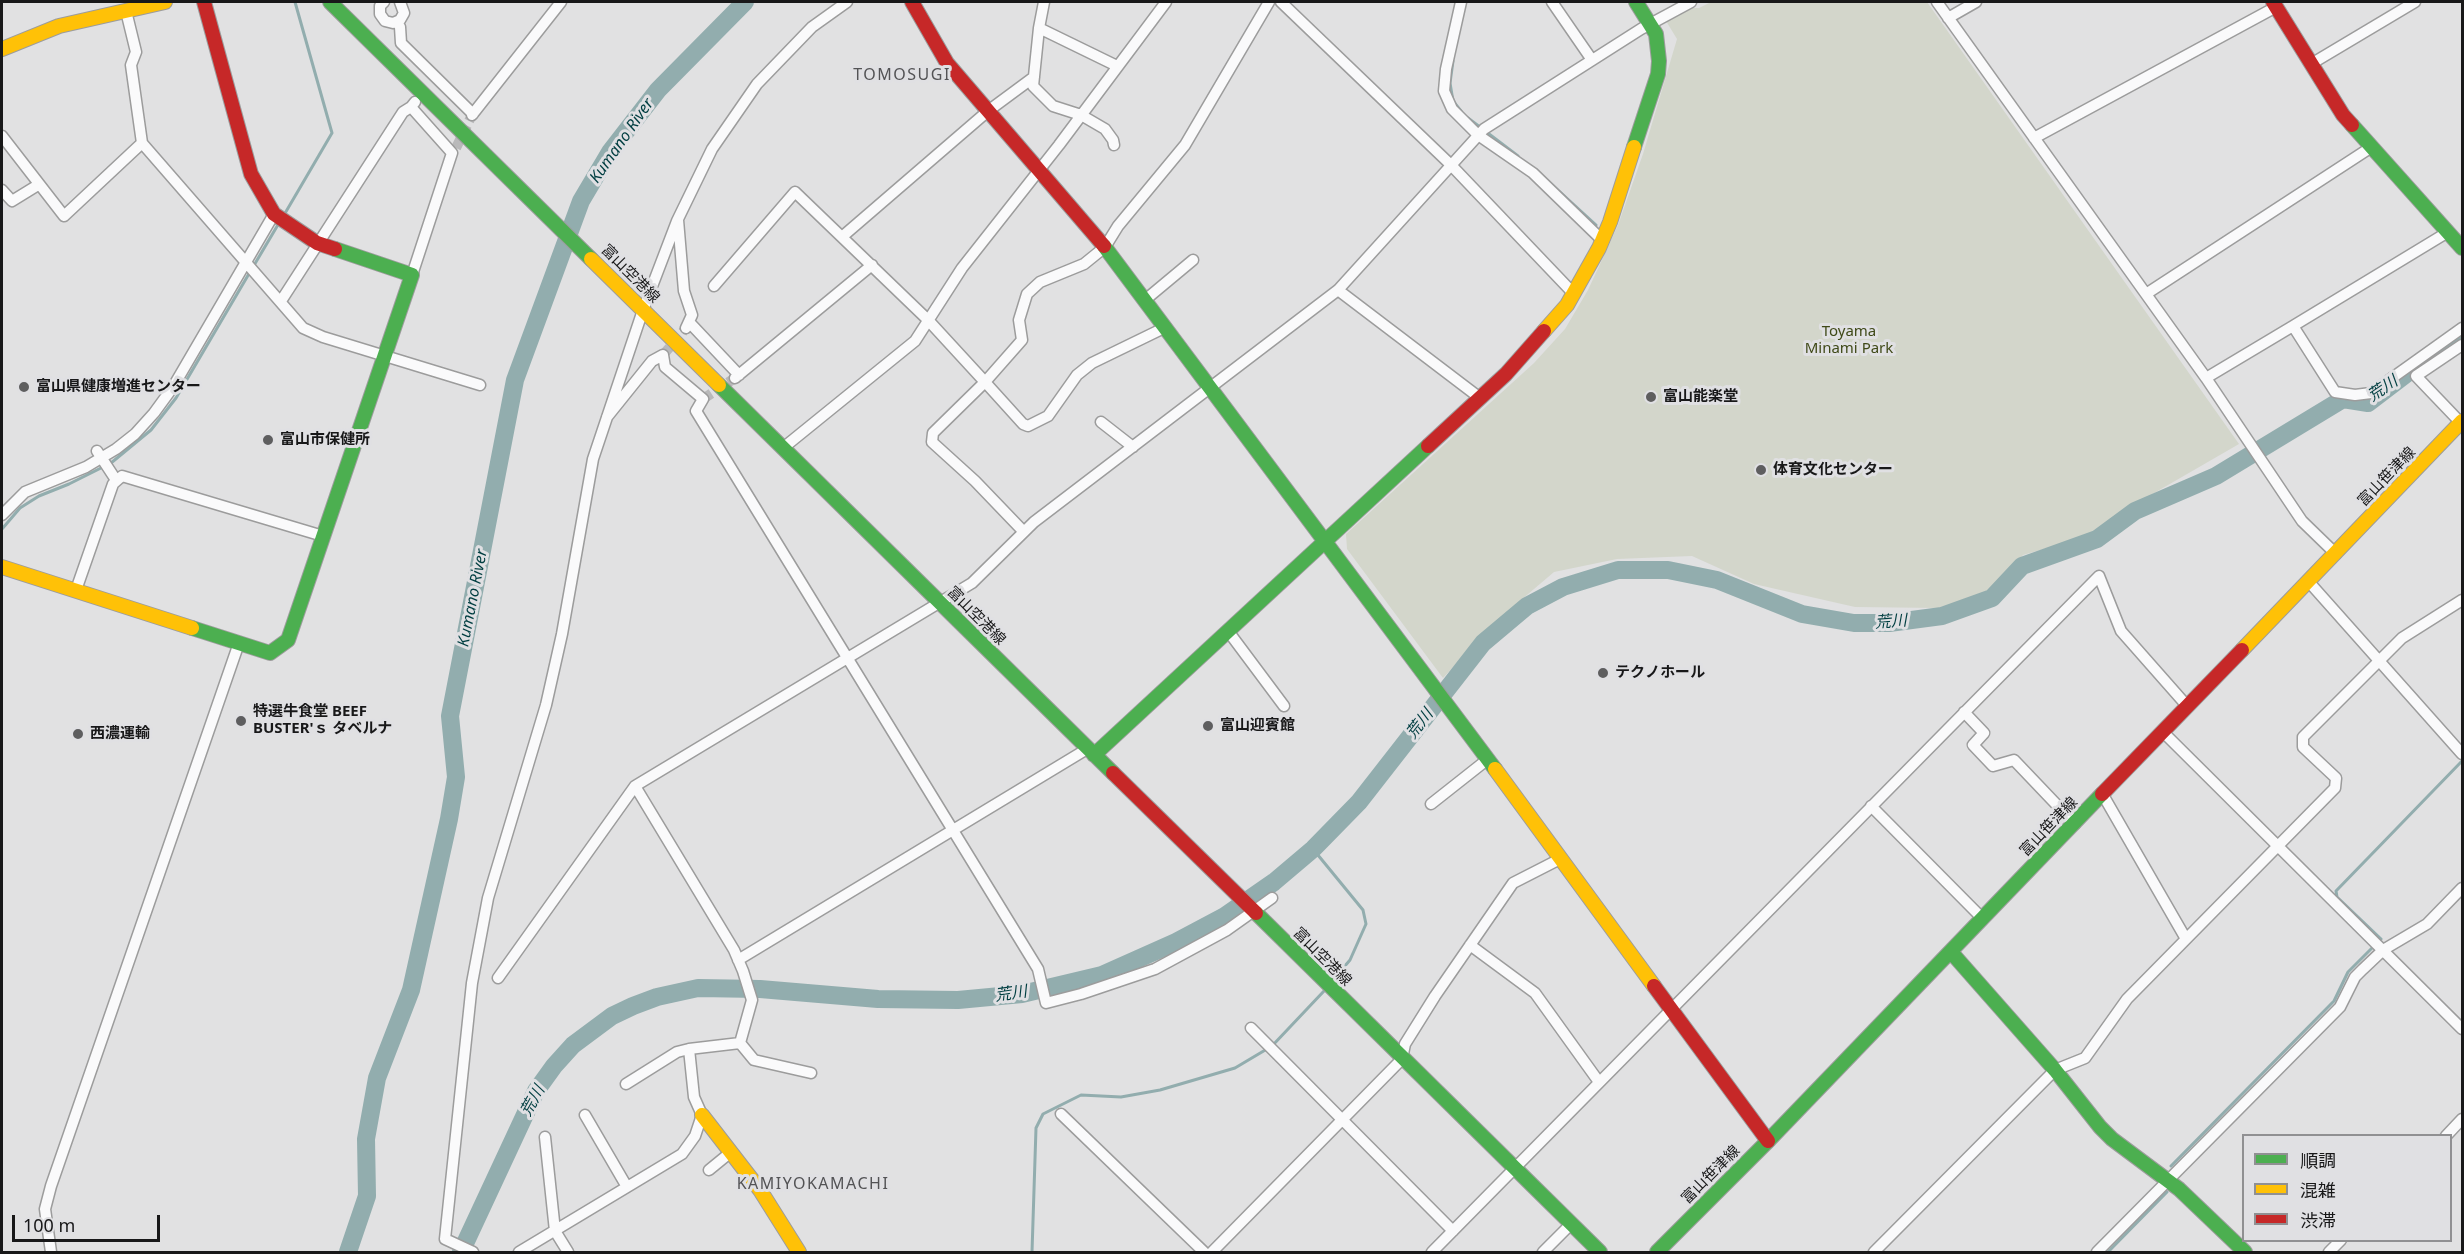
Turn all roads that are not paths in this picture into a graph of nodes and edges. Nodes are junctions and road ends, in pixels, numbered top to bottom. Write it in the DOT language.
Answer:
graph roads {
  1 [pos="165,2"];
  2 [pos="204,2"];
  3 [pos="330,2"];
  4 [pos="384,2"];
  5 [pos="400,2"];
  6 [pos="561,2"];
  7 [pos="847,2"];
  8 [pos="912,2"];
  9 [pos="1044,2"];
  10 [pos="1166,2"];
  11 [pos="1269,2"];
  12 [pos="1281,2"];
  13 [pos="1461,2"];
  14 [pos="1552,2"];
  15 [pos="1636,2"];
  16 [pos="1690,2"];
  17 [pos="1937,2"];
  18 [pos="1976,2"];
  19 [pos="2415,2"];
  20 [pos="2274,4"];
  21 [pos="126,11"];
  22 [pos="1948,18"];
  23 [pos="397,22"];
  24 [pos="1650,23"];
  25 [pos="1039,27"];
  26 [pos="2,49"];
  27 [pos="1592,60"];
  28 [pos="419,61"];
  29 [pos="2311,64"];
  30 [pos="1117,66"];
  31 [pos="407,77"];
  32 [pos="1034,77"];
  33 [pos="422,92"];
  34 [pos="411,107"];
  35 [pos="987,111"];
  36 [pos="1081,115"];
  37 [pos="1480,133"];
  38 [pos="2,136"];
  39 [pos="2034,138"];
  40 [pos="142,143"];
  41 [pos="1114,145"];
  42 [pos="2370,148"];
  43 [pos="1451,165"];
  44 [pos="1039,170"];
  45 [pos="38,184"];
  46 [pos="2,190"];
  47 [pos="274,214"];
  48 [pos="678,220"];
  49 [pos="2448,232"];
  50 [pos="843,236"];
  51 [pos="1602,240"];
  52 [pos="317,243"];
  53 [pos="1105,247"];
  54 [pos="2463,248"];
  55 [pos="1193,260"];
  56 [pos="246,262"];
  57 [pos="872,265"];
  58 [pos="412,275"];
  59 [pos="714,286"];
  60 [pos="1338,290"];
  61 [pos="1574,294"];
  62 [pos="2146,294"];
  63 [pos="1145,300"];
  64 [pos="281,301"];
  65 [pos="639,307"];
  66 [pos="928,320"];
  67 [pos="1166,327"];
  68 [pos="2293,327"];
  69 [pos="2463,328"];
  70 [pos="2463,345"];
  71 [pos="386,357"];
  72 [pos="2206,378"];
  73 [pos="985,382"];
  74 [pos="480,385"];
  75 [pos="1212,387"];
  76 [pos="1480,398"];
  77 [pos="605,420"];
  78 [pos="1101,422"];
  79 [pos="2462,422"];
  80 [pos="1133,447"];
  81 [pos="783,448"];
  82 [pos="99,454"];
  83 [pos="116,480"];
  84 [pos="2,515"];
  85 [pos="1024,532"];
  86 [pos="323,536"];
  87 [pos="1326,541"];
  88 [pos="2336,554"];
  89 [pos="2,567"];
  90 [pos="2309,582"];
  91 [pos="76,591"];
  92 [pos="2463,600"];
  93 [pos="940,604"];
  94 [pos="1228,631"];
  95 [pos="239,644"];
  96 [pos="848,658"];
  97 [pos="2379,660"];
  98 [pos="1284,706"];
  99 [pos="2188,707"];
  100 [pos="1964,712"];
  101 [pos="2163,732"];
  102 [pos="1090,752"];
  103 [pos="2463,754"];
  104 [pos="1488,759"];
  105 [pos="635,786"];
  106 [pos="2103,795"];
  107 [pos="1431,804"];
  108 [pos="1871,806"];
  109 [pos="2075,824"];
  110 [pos="953,830"];
  111 [pos="2279,846"];
  112 [pos="1560,859"];
  113 [pos="2463,888"];
  114 [pos="1272,898"];
  115 [pos="1253,912"];
  116 [pos="1983,919"];
  117 [pos="2186,939"];
  118 [pos="1470,945"];
  119 [pos="2379,945"];
  120 [pos="1951,952"];
  121 [pos="738,960"];
  122 [pos="498,978"];
  123 [pos="1671,1009"];
  124 [pos="1251,1028"];
  125 [pos="2463,1029"];
  126 [pos="740,1043"];
  127 [pos="689,1049"];
  128 [pos="1402,1059"];
  129 [pos="2055,1070"];
  130 [pos="811,1073"];
  131 [pos="1599,1082"];
  132 [pos="626,1084"];
  133 [pos="1061,1114"];
  134 [pos="585,1115"];
  135 [pos="702,1115"];
  136 [pos="2463,1119"];
  137 [pos="1343,1120"];
  138 [pos="2448,1134"];
  139 [pos="545,1137"];
  140 [pos="1768,1141"];
  141 [pos="731,1152"];
  142 [pos="1514,1169"];
  143 [pos="709,1170"];
  144 [pos="2170,1181"];
  145 [pos="627,1187"];
  146 [pos="1570,1225"];
  147 [pos="555,1231"];
  148 [pos="1454,1231"];
  149 [pos="51,1252"];
  150 [pos="473,1252"];
  151 [pos="519,1252"];
  152 [pos="568,1252"];
  153 [pos="799,1252"];
  154 [pos="1204,1252"];
  155 [pos="1212,1252"];
  156 [pos="1432,1252"];
  157 [pos="1543,1252"];
  158 [pos="1599,1252"];
  159 [pos="1657,1252"];
  160 [pos="1875,1252"];
  161 [pos="2097,1252"];
  162 [pos="2245,1252"];
  1 -- 21 [label="street"];
  2 -- 47 [label="street"];
  3 -- 31 [label="street, 富山空港線"];
  4 -- 23 [label="street"];
  5 -- 23 [label="street"];
  6 -- 28 [label="street"];
  7 -- 48 [label="street"];
  8 -- 35 [label="street"];
  9 -- 25 [label="street"];
  10 -- 30 [label="street"];
  11 -- 53 [label="street"];
  12 -- 43 [label="street"];
  13 -- 37 [label="street"];
  14 -- 27 [label="street"];
  15 -- 24 [label="street"];
  16 -- 24 [label="street"];
  17 -- 22 [label="street"];
  18 -- 22 [label="street"];
  19 -- 29 [label="street"];
  20 -- 29 [label="street"];
  20 -- 39 [label="street"];
  21 -- 26 [label="street"];
  21 -- 40 [label="street"];
  22 -- 39 [label="street"];
  23 -- 28 [label="street"];
  24 -- 27 [label="street"];
  24 -- 51 [label="street"];
  25 -- 30 [label="street"];
  25 -- 32 [label="street"];
  27 -- 37 [label="street"];
  28 -- 31 [label="street"];
  29 -- 42 [label="street"];
  30 -- 36 [label="street"];
  31 -- 33 [label="street, 富山空港線"];
  32 -- 35 [label="street"];
  32 -- 36 [label="street"];
  33 -- 34 [label="street"];
  33 -- 65 [label="street, 富山空港線"];
  34 -- 52 [label="street"];
  34 -- 58 [label="street"];
  35 -- 44 [label="street"];
  35 -- 50 [label="street"];
  36 -- 41 [label="street"];
  36 -- 44 [label="street"];
  37 -- 43 [label="street"];
  37 -- 51 [label="street"];
  38 -- 45 [label="street"];
  39 -- 62 [label="street"];
  40 -- 45 [label="street"];
  40 -- 56 [label="street"];
  42 -- 49 [label="street"];
  42 -- 62 [label="street"];
  43 -- 60 [label="street"];
  43 -- 61 [label="street"];
  44 -- 53 [label="street"];
  44 -- 66 [label="street"];
  45 -- 46 [label="street"];
  47 -- 52 [label="street"];
  47 -- 56 [label="street"];
  48 -- 57 [label="street"];
  48 -- 65 [label="street"];
  49 -- 54 [label="street"];
  49 -- 68 [label="street"];
  50 -- 57 [label="street"];
  50 -- 59 [label="street"];
  51 -- 61 [label="street"];
  52 -- 58 [label="street"];
  52 -- 64 [label="street"];
  53 -- 63 [label="street"];
  53 -- 73 [label="street"];
  55 -- 63 [label="street"];
  56 -- 64 [label="street"];
  56 -- 82 [label="street"];
  57 -- 66 [label="street"];
  58 -- 71 [label="street"];
  60 -- 75 [label="street"];
  60 -- 76 [label="street"];
  61 -- 76 [label="street"];
  62 -- 72 [label="street"];
  63 -- 67 [label="street"];
  64 -- 71 [label="street"];
  65 -- 77 [label="street"];
  65 -- 81 [label="street, 富山空港線"];
  66 -- 73 [label="street"];
  66 -- 81 [label="street"];
  67 -- 73 [label="street"];
  67 -- 75 [label="street"];
  68 -- 69 [label="street"];
  68 -- 72 [label="street"];
  70 -- 79 [label="street"];
  71 -- 74 [label="street"];
  71 -- 86 [label="street"];
  72 -- 88 [label="street"];
  73 -- 85 [label="street"];
  75 -- 80 [label="street"];
  75 -- 87 [label="street"];
  76 -- 87 [label="street"];
  77 -- 96 [label="street"];
  77 -- 150 [label="street"];
  78 -- 80 [label="street"];
  79 -- 88 [label="street, 富山笹津線"];
  80 -- 85 [label="street"];
  81 -- 93 [label="street, 富山空港線"];
  82 -- 83 [label="street"];
  82 -- 84 [label="street"];
  83 -- 86 [label="street"];
  83 -- 91 [label="street"];
  85 -- 93 [label="street"];
  86 -- 95 [label="street"];
  87 -- 94 [label="street"];
  87 -- 104 [label="street"];
  88 -- 90 [label="street, 富山笹津線"];
  89 -- 91 [label="street"];
  90 -- 97 [label="street"];
  90 -- 99 [label="street, 富山笹津線"];
  91 -- 95 [label="street"];
  92 -- 97 [label="street"];
  93 -- 96 [label="street"];
  93 -- 102 [label="street, 富山空港線"];
  94 -- 98 [label="street"];
  94 -- 102 [label="street"];
  95 -- 149 [label="street"];
  96 -- 105 [label="street"];
  96 -- 110 [label="street"];
  97 -- 103 [label="street"];
  97 -- 111 [label="street"];
  99 -- 100 [label="street"];
  99 -- 101 [label="street, 富山笹津線"];
  100 -- 108 [label="street"];
  100 -- 109 [label="street"];
  101 -- 106 [label="street, 富山笹津線"];
  101 -- 111 [label="street"];
  102 -- 110 [label="street"];
  102 -- 115 [label="street, 富山空港線"];
  104 -- 107 [label="street"];
  104 -- 112 [label="street"];
  105 -- 121 [label="street"];
  105 -- 122 [label="street"];
  106 -- 109 [label="street, 富山笹津線"];
  106 -- 117 [label="street"];
  108 -- 116 [label="street"];
  108 -- 123 [label="street"];
  109 -- 116 [label="street, 富山笹津線"];
  110 -- 115 [label="street"];
  110 -- 121 [label="street"];
  111 -- 117 [label="street"];
  111 -- 119 [label="street"];
  112 -- 118 [label="street"];
  112 -- 123 [label="street"];
  113 -- 119 [label="street"];
  114 -- 115 [label="street"];
  115 -- 128 [label="street, 富山空港線"];
  116 -- 120 [label="street, 富山笹津線"];
  117 -- 129 [label="street"];
  118 -- 128 [label="street"];
  118 -- 131 [label="street"];
  119 -- 125 [label="street"];
  119 -- 144 [label="street"];
  120 -- 129 [label="street"];
  120 -- 140 [label="street, 富山笹津線"];
  121 -- 126 [label="street"];
  123 -- 131 [label="street"];
  123 -- 140 [label="street"];
  124 -- 137 [label="street"];
  126 -- 127 [label="street"];
  126 -- 130 [label="street"];
  127 -- 132 [label="street"];
  127 -- 135 [label="street"];
  128 -- 137 [label="street"];
  128 -- 142 [label="street, 富山空港線"];
  129 -- 144 [label="street"];
  129 -- 160 [label="street"];
  131 -- 142 [label="street"];
  133 -- 154 [label="street"];
  134 -- 145 [label="street"];
  135 -- 141 [label="street"];
  135 -- 145 [label="street"];
  136 -- 138 [label="street"];
  137 -- 148 [label="street"];
  137 -- 155 [label="street"];
  139 -- 147 [label="street"];
  140 -- 159 [label="street, 富山笹津線"];
  141 -- 143 [label="street"];
  141 -- 153 [label="street"];
  142 -- 146 [label="street, 富山空港線"];
  142 -- 148 [label="street"];
  144 -- 161 [label="street"];
  144 -- 162 [label="street"];
  145 -- 147 [label="street"];
  146 -- 157 [label="street"];
  146 -- 158 [label="street, 富山空港線"];
  147 -- 151 [label="street"];
  147 -- 152 [label="street"];
  148 -- 156 [label="street"];
}
